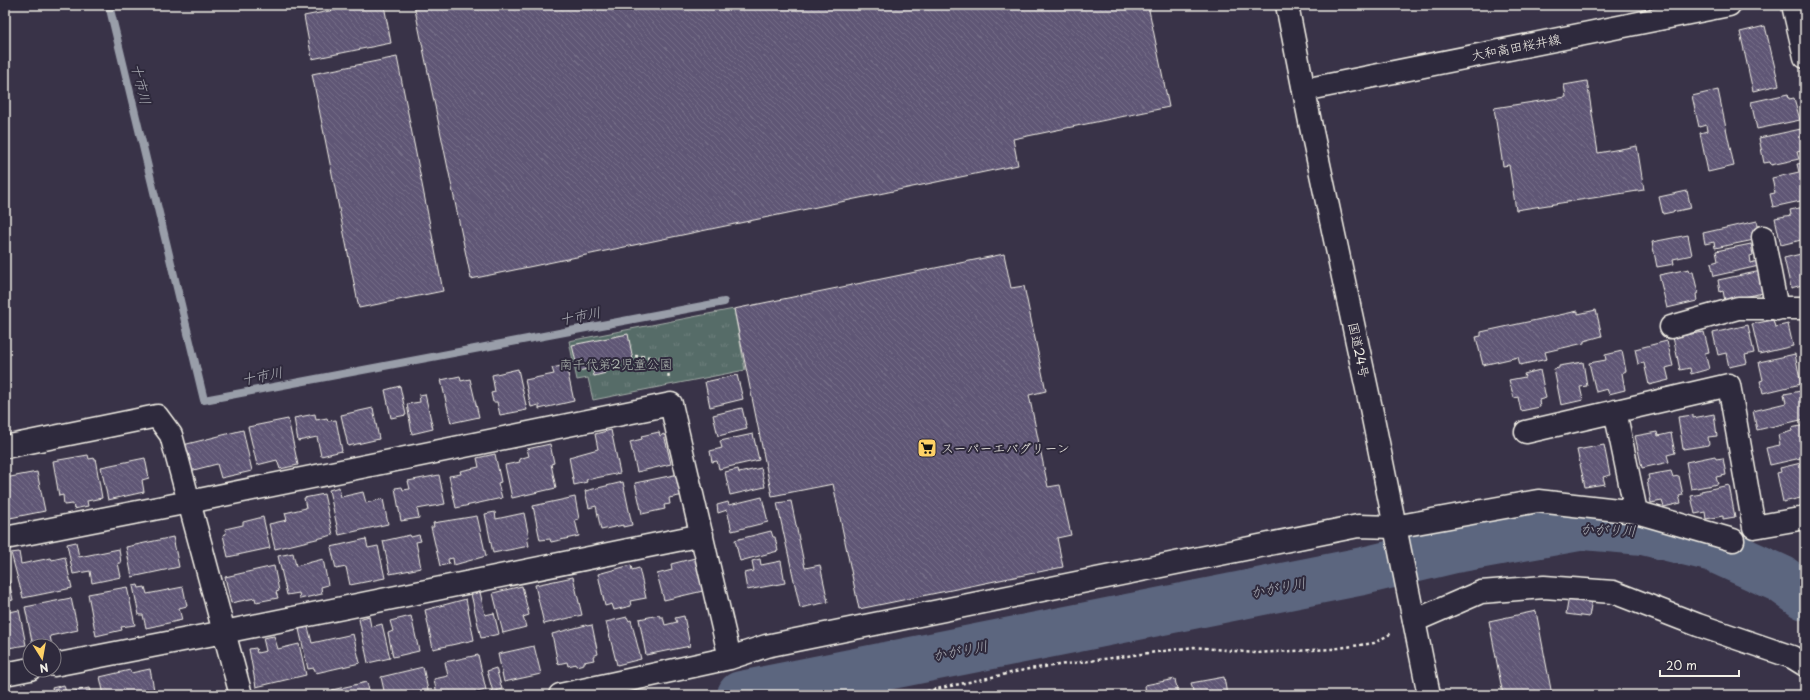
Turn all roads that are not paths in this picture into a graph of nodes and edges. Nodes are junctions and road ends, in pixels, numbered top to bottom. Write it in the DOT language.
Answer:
graph roads {
  1 [pos="1287,5"];
  2 [pos="1729,5"];
  3 [pos="1793,5"];
  4 [pos="1805,57"];
  5 [pos="1304,90"];
  6 [pos="1763,237"];
  7 [pos="1805,308"];
  8 [pos="1777,309"];
  9 [pos="1671,327"];
  10 [pos="1615,411"];
  11 [pos="1526,432"];
  12 [pos="5,447"];
  13 [pos="189,502"];
  14 [pos="1636,512"];
  15 [pos="1805,518"];
  16 [pos="1395,532"];
  17 [pos="702,535"];
  18 [pos="5,538"];
  19 [pos="1733,540"];
  20 [pos="1412,613"];
  21 [pos="224,632"];
  22 [pos="730,658"];
  23 [pos="62,663"];
  24 [pos="1805,665"];
  25 [pos="22,671"];
  26 [pos="5,674"];
  27 [pos="241,695"];
  28 [pos="560,695"];
  29 [pos="1429,695"];
  1 -- 5 [label="main road, 国道24号"];
  2 -- 5 [label="main road, 大和高田桜井線"];
  3 -- 4 [label="main road"];
  5 -- 16 [label="main road, 国道24号"];
  6 -- 8 [label="main road"];
  7 -- 8 [label="main road"];
  8 -- 9 [label="main road"];
  10 -- 11 [label="main road"];
  10 -- 14 [label="main road"];
  10 -- 15 [label="main road"];
  12 -- 13 [label="main road"];
  13 -- 17 [label="main road"];
  13 -- 18 [label="main road"];
  13 -- 21 [label="main road"];
  14 -- 16 [label="main road"];
  14 -- 19 [label="main road"];
  16 -- 20 [label="main road, 国道24号"];
  16 -- 22 [label="main road"];
  17 -- 21 [label="main road"];
  17 -- 22 [label="main road"];
  20 -- 24 [label="main road"];
  20 -- 29 [label="main road, 国道24号"];
  21 -- 23 [label="main road"];
  21 -- 27 [label="main road"];
  22 -- 28 [label="main road"];
  25 -- 26 [label="main road"];
}
